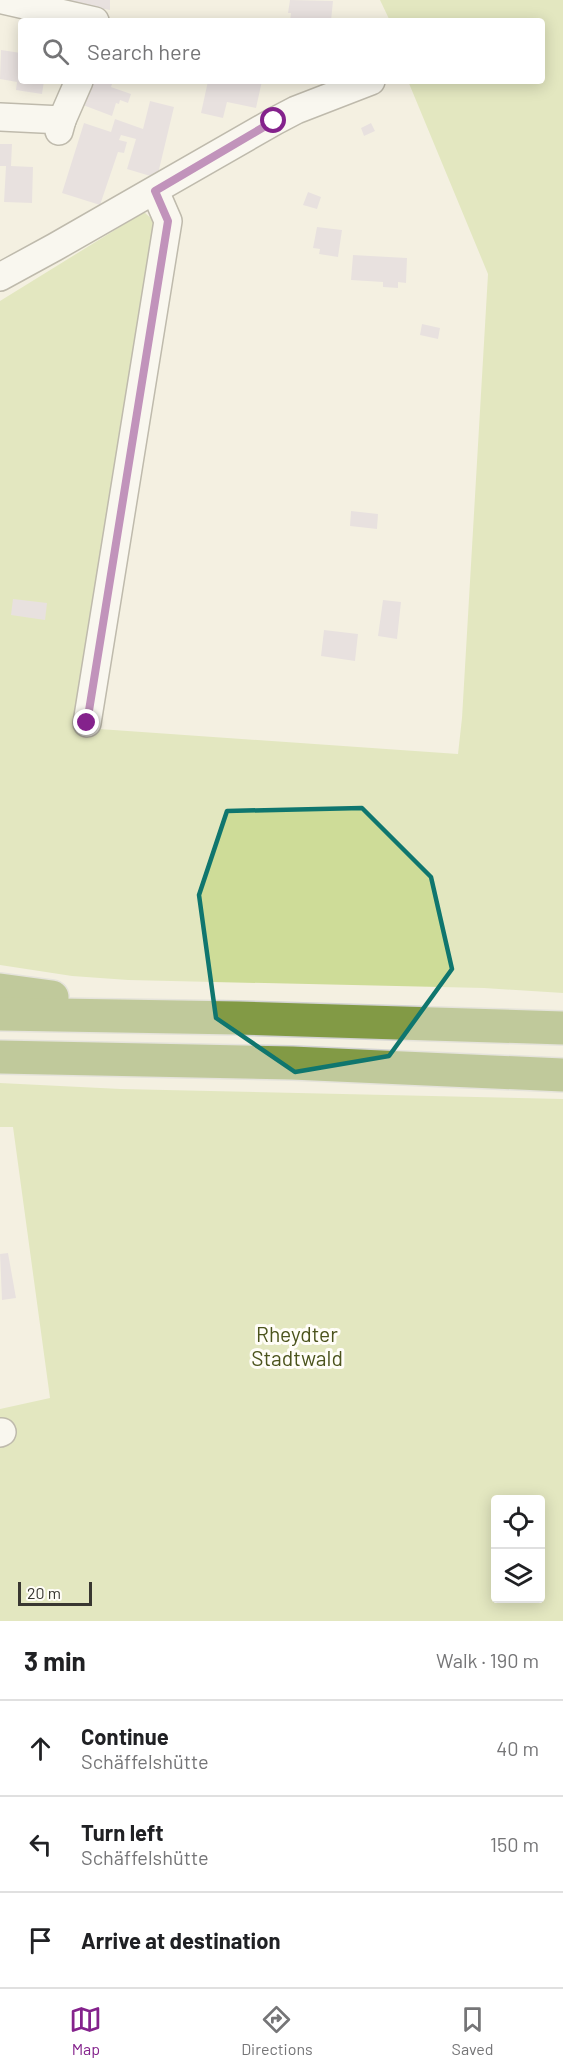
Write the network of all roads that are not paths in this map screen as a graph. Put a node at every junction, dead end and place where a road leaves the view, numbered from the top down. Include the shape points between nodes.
1 (3, 0) edge
2 (82, 18) edge
3 (78, 84) edge
4 (363, 84) edge
5 (0, 117) edge
6 (155, 191) junction
7 (0, 277) edge
8 (87, 723) dead end
9 (0, 990) edge
10 (0, 1014) edge
11 (238, 1018) junction
12 (563, 1028) edge
13 (0, 1057) edge
14 (563, 1075) edge

1 - 2 street
3 - 5 street via 61,125
4 - 6 street via 296,110
6 - 7 street
6 - 8 street via 168,221
9 - 11 highway
10 - 11 highway
11 - 12 highway
13 - 14 highway via 292,1063

